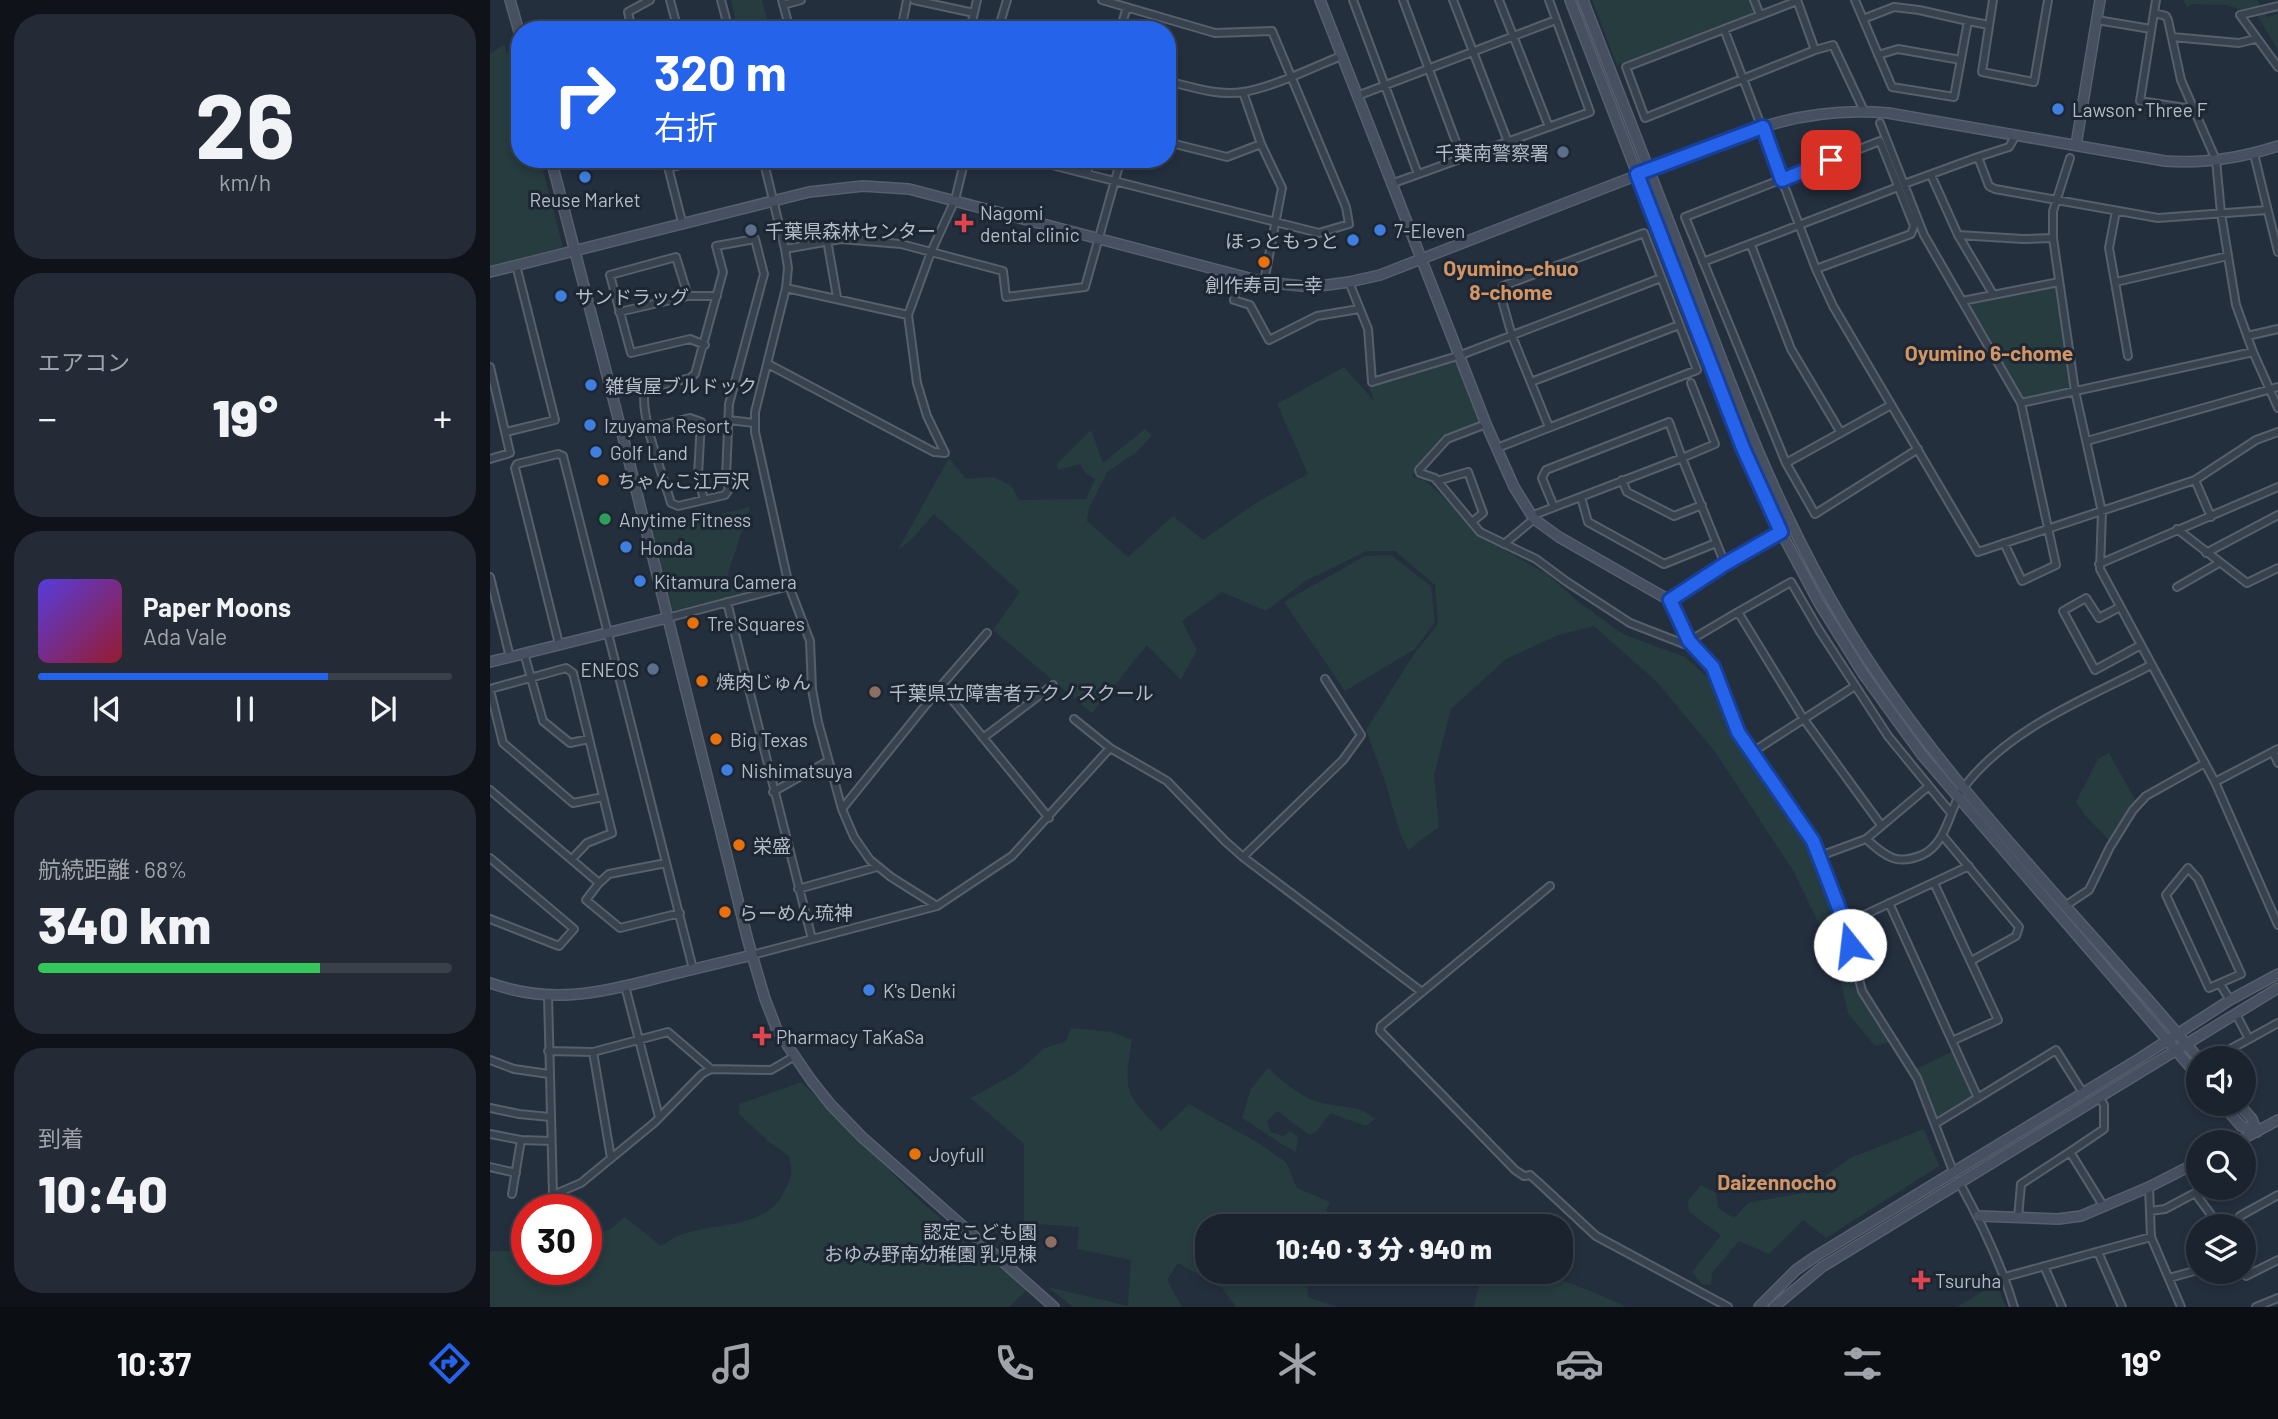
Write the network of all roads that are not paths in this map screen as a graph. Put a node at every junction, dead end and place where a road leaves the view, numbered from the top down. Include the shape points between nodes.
1 (510, 0) edge
2 (650, 0) edge
3 (670, 0) edge
4 (721, 0) edge
5 (801, 0) edge
6 (907, 0) edge
7 (914, 0) edge
8 (977, 0) edge
9 (1007, 0) edge
10 (1102, 0) edge
11 (1320, 0) edge
12 (1353, 0) edge
13 (1402, 0) edge
14 (1453, 0) edge
15 (1499, 0) edge
16 (1549, 0) edge
17 (1570, 0) edge
18 (1583, 0) edge
19 (1754, 0) edge
20 (1797, 0) edge
21 (1855, 0) edge
22 (1920, 0) edge
23 (1993, 0) edge
24 (2048, 0) edge
25 (2100, 0) edge
26 (2156, 0) edge
27 (783, 2) edge
28 (2278, 6) edge
29 (1127, 7) junction
30 (1919, 10) junction
31 (974, 13) junction
32 (2154, 13) junction
33 (1760, 15) junction
34 (1863, 19) junction
35 (1556, 20) junction
36 (2097, 20) junction
37 (516, 21) edge
38 (630, 21) edge
39 (676, 21) edge
40 (727, 21) edge
41 (788, 21) edge
42 (903, 21) edge
43 (972, 21) edge
44 (1001, 21) edge
45 (1123, 21) edge
46 (1174, 21) edge
47 (1176, 21) edge
48 (1968, 21) junction
49 (1989, 25) junction
50 (1724, 29) junction
51 (2151, 29) junction
52 (1513, 36) junction
53 (2172, 37) junction
54 (2255, 38) junction
55 (1815, 50) junction
56 (1473, 52) junction
57 (1878, 55) junction
58 (1341, 56) junction
59 (1961, 60) junction
60 (2278, 66) edge
61 (1429, 69) junction
62 (1291, 77) junction
63 (1744, 78) junction
64 (1176, 83) edge
65 (1385, 85) junction
66 (1243, 92) junction
67 (1357, 96) junction
68 (2192, 109) junction
69 (1864, 111) junction
70 (1880, 123) dead end
71 (1549, 127) junction
72 (1763, 127) junction
73 (2016, 135) junction
74 (1508, 142) junction
75 (1176, 144) edge
76 (1261, 144) junction
77 (2076, 145) junction
78 (2278, 146) edge
79 (2254, 154) junction
80 (1978, 157) junction
81 (1462, 158) junction
82 (2070, 158) dead end
83 (2216, 160) junction
84 (553, 168) edge
85 (673, 168) edge
86 (765, 168) edge
87 (963, 168) edge
88 (1063, 168) edge
89 (1089, 168) edge
90 (1118, 168) edge
91 (669, 169) joint
92 (1648, 170) junction
93 (1087, 174) junction
94 (1418, 174) junction
95 (1637, 174) junction
96 (1931, 175) junction
97 (1782, 180) junction
98 (1114, 181) junction
99 (1391, 184) junction
100 (1901, 186) junction
101 (773, 200) junction
102 (955, 200) junction
103 (2056, 201) junction
104 (2267, 210) junction
105 (2116, 211) junction
106 (2221, 213) junction
107 (1276, 221) junction
108 (682, 222) junction
109 (1800, 225) junction
110 (1958, 235) junction
111 (2053, 238) junction
112 (827, 240) junction
113 (1098, 240) junction
114 (1751, 245) junction
115 (785, 249) junction
116 (575, 250) junction
117 (932, 252) junction
118 (2278, 252) edge
119 (2228, 256) junction
120 (1421, 261) junction
121 (1703, 262) junction
122 (516, 265) junction
123 (1816, 269) junction
124 (490, 272) edge
125 (1238, 276) junction
126 (1661, 278) junction
127 (1264, 282) junction
128 (1349, 282) junction
129 (2059, 282) junction
130 (2116, 282) junction
131 (786, 288) junction
132 (1993, 294) junction
133 (688, 296) junction
134 (717, 296) junction
135 (837, 298) junction
136 (1962, 301) junction
137 (1359, 309) junction
138 (619, 312) junction
139 (908, 315) junction
140 (1679, 325) junction
141 (2278, 329) edge
142 (1512, 336) junction
143 (2247, 337) junction
144 (705, 345) junction
145 (2253, 352) junction
146 (1461, 355) junction
147 (2128, 356) dead end
148 (768, 364) junction
149 (490, 368) edge
150 (1531, 382) junction
151 (1691, 383) dead end
152 (2274, 388) edge
153 (2075, 391) junction
154 (2021, 403) junction
155 (1891, 405) junction
156 (2278, 408) edge
157 (729, 420) junction
158 (754, 423) junction
159 (1486, 425) junction
160 (1549, 427) junction
161 (649, 428) junction
162 (506, 432) junction
163 (2278, 432) edge
164 (1840, 433) junction
165 (2087, 441) junction
166 (1497, 448) junction
167 (1918, 449) junction
168 (1682, 458) junction
169 (490, 459) edge
170 (1786, 463) junction
171 (1622, 480) junction
172 (2195, 480) junction
173 (1437, 481) junction
174 (2278, 487) edge
175 (1581, 497) junction
176 (704, 500) junction
177 (1702, 505) junction
178 (1554, 506) junction
179 (2102, 512) junction
180 (2278, 515) edge
181 (2211, 517) junction
182 (1532, 518) junction
183 (1472, 522) junction
184 (2049, 527) junction
185 (2176, 529) junction
186 (1781, 532) junction
187 (1716, 543) junction
188 (2004, 543) junction
189 (1504, 544) junction
190 (2206, 553) junction
191 (2219, 563) junction
192 (1725, 564) junction
193 (2099, 564) junction
194 (2278, 568) edge
195 (490, 577) edge
196 (789, 586) junction
197 (2177, 587) dead end
198 (1670, 600) junction
199 (727, 602) junction
200 (2120, 607) junction
201 (1738, 612) junction
202 (667, 618) junction
203 (608, 633) junction
204 (987, 633) dead end
205 (1689, 641) junction
206 (559, 644) junction
207 (2141, 645) junction
208 (524, 653) junction
209 (510, 657) junction
210 (490, 662) edge
211 (2151, 665) junction
212 (530, 679) junction
213 (1325, 679) dead end
214 (1053, 685) dead end
215 (941, 686) junction
216 (1855, 687) junction
217 (490, 689) edge
218 (1802, 718) junction
219 (1074, 719) dead end
220 (983, 738) junction
221 (589, 739) junction
222 (1110, 748) junction
223 (2276, 750) edge
224 (1751, 753) junction
225 (828, 761) junction
226 (2205, 763) junction
227 (2278, 763) edge
228 (2215, 782) junction
229 (1929, 786) junction
230 (1964, 788) junction
231 (490, 790) edge
232 (773, 792) junction
233 (603, 797) junction
234 (1957, 798) junction
235 (842, 809) junction
236 (1951, 813) junction
237 (1049, 818) junction
238 (1881, 825) junction
239 (1942, 835) junction
240 (1866, 839) junction
241 (1820, 856) junction
242 (1243, 857) junction
243 (490, 858) edge
244 (572, 859) junction
245 (666, 863) junction
246 (1969, 866) junction
247 (877, 867) junction
248 (600, 883) junction
249 (1934, 883) junction
250 (1550, 887) dead end
251 (798, 889) junction
252 (2278, 901) edge
253 (1889, 903) junction
254 (2269, 905) junction
255 (937, 906) junction
256 (2065, 906) junction
257 (680, 913) junction
258 (490, 919) edge
259 (1845, 924) junction
260 (2278, 925) edge
261 (812, 939) junction
262 (752, 955) junction
263 (1971, 961) junction
264 (693, 969) junction
265 (2278, 974) edge
266 (490, 983) edge
267 (2220, 984) junction
268 (625, 986) junction
269 (2278, 988) edge
270 (1422, 992) junction
271 (548, 995) junction
272 (2230, 1000) junction
273 (2236, 1014) junction
274 (2278, 1023) edge
275 (2177, 1034) junction
276 (640, 1039) junction
277 (2249, 1039) junction
278 (1952, 1041) junction
279 (2168, 1041) junction
280 (2187, 1044) junction
281 (2236, 1046) edge
282 (2175, 1050) junction
283 (548, 1051) junction
284 (593, 1052) junction
285 (794, 1056) junction
286 (490, 1060) edge
287 (2186, 1062) edge
288 (711, 1069) junction
289 (549, 1074) junction
290 (2083, 1093) junction
291 (2099, 1097) junction
292 (1978, 1098) junction
293 (490, 1108) edge
294 (2233, 1116) edge
295 (2249, 1116) edge
296 (550, 1117) junction
297 (659, 1117) junction
298 (2278, 1120) edge
299 (1935, 1124) junction
300 (2258, 1132) junction
301 (490, 1134) edge
302 (521, 1140) junction
303 (551, 1141) junction
304 (2070, 1152) junction
305 (611, 1158) junction
306 (490, 1167) edge
307 (2186, 1167) edge
308 (1953, 1171) junction
309 (516, 1172) junction
310 (1959, 1182) junction
311 (2148, 1187) junction
312 (512, 1194) dead end
313 (2278, 1195) edge
314 (2104, 1207) junction
315 (2150, 1211) junction
316 (2210, 1214) edge
317 (2244, 1214) edge
318 (1978, 1216) junction
319 (2018, 1218) junction
320 (2151, 1237) junction
321 (2098, 1252) junction
322 (2278, 1260) edge
323 (2044, 1266) junction
324 (2256, 1271) edge
325 (2186, 1273) edge
326 (2005, 1277) junction
327 (2169, 1278) junction
328 (2278, 1298) edge
329 (1054, 1307) edge
330 (1728, 1307) edge
331 (1759, 1307) edge
332 (1774, 1307) edge
333 (2014, 1307) edge
334 (2062, 1307) edge
335 (2122, 1307) edge
336 (2181, 1307) edge
337 (2256, 1307) edge

1 - 37 street
2 - 38 street via 628,12
3 - 39 street
4 - 40 street
5 - 27 street
6 - 42 street
7 - 31 street
8 - 31 street
9 - 44 street
10 - 29 street
11 - 58 street
12 - 65 street
13 - 61 street
14 - 56 street
15 - 52 street
16 - 35 street
17 - 95 street
18 - 92 street
19 - 33 street
20 - 33 street
20 - 55 street
21 - 34 street
22 - 30 street
23 - 49 street
24 - 49 street via 2034,82 1982,72
25 - 36 street
26 - 32 street
27 - 41 street
28 - 54 street via 2240,15
29 - 45 street
29 - 46 street
30 - 34 street via 1894,7
30 - 48 street
31 - 43 street
32 - 51 street
32 - 53 street via 2166,16
33 - 50 street
34 - 57 street
35 - 52 street
35 - 71 street via 1590,112
36 - 51 street
36 - 77 street
47 - 62 street via 1215,33 1272,31
48 - 49 street
48 - 59 street
50 - 63 street
50 - 63 street via 1626,67 1645,118
51 - 68 street via 2140,101
52 - 56 street
52 - 71 street
53 - 54 street via 2239,43
53 - 68 street via 2176,65
54 - 60 street
55 - 63 street
55 - 69 street via 1833,45
56 - 61 street
56 - 74 street
57 - 59 street via 1898,49
57 - 59 street via 1892,86 1954,97
58 - 62 street
58 - 67 street
61 - 65 street
61 - 81 street
62 - 66 street
62 - 107 street via 1349,224 1319,233
63 - 72 street
64 - 66 street via 1207,92
65 - 67 street
65 - 94 street
66 - 76 street
67 - 99 street
68 - 83 street
69 - 72 street via 1822,112
69 - 73 street
70 - 100 street
71 - 74 street
72 - 92 street
72 - 97 street
73 - 77 street
73 - 80 street via 2009,147
74 - 81 street
75 - 76 street via 1227,157
76 - 107 street via 1282,188
77 - 83 street via 2165,161
78 - 79 street
79 - 83 street
79 - 104 street
80 - 96 street
80 - 103 street via 1989,186
81 - 94 street
82 - 103 street
83 - 106 street
84 - 116 street
85 - 91 street
86 - 101 street
87 - 102 street
88 - 93 street
89 - 93 street
90 - 98 street
91 - 108 street
92 - 95 street
92 - 230 street via 1791,527 1873,667
93 - 98 street
94 - 99 street
95 - 120 street
95 - 186 street via 1743,448
96 - 100 street
96 - 110 street
97 - 100 street via 1880,141
97 - 109 street
97 - 121 street via 1685,216
98 - 107 street
98 - 113 street
99 - 120 street
100 - 109 street
100 - 123 street via 1914,226 1911,234
100 - 136 street
101 - 102 street via 863,186 909,189
101 - 108 street
101 - 115 street
102 - 113 street
102 - 117 street
103 - 105 street
103 - 111 street
104 - 106 street
104 - 118 street
105 - 106 street via 2158,218
105 - 130 street via 2109,248
106 - 119 street
107 - 127 street
108 - 116 street
109 - 114 street
109 - 123 street
110 - 111 street
110 - 132 street
111 - 129 street
112 - 115 street
112 - 117 street via 901,244
112 - 135 street
113 - 117 street via 1085,287 1006,298 1003,271
113 - 125 street
114 - 121 street
114 - 164 street via 1791,349
115 - 131 street
116 - 122 street
116 - 202 street
117 - 139 street
119 - 130 street
119 - 143 street
120 - 128 street
120 - 146 street
121 - 170 street
122 - 124 street
122 - 162 street via 555,420
123 - 155 street
125 - 127 street
125 - 137 street via 1234,300 1250,306 1269,340 1317,316
126 - 140 street
126 - 142 street
126 - 142 street via 1644,233 1503,286 1500,293
127 - 128 street via 1312,287
128 - 137 street
129 - 132 street
129 - 153 street
130 - 147 street
131 - 135 street
131 - 148 street
132 - 136 street
133 - 134 street
133 - 138 street
133 - 138 street via 676,257 610,275
134 - 144 street
134 - 157 street via 723,271 716,246 755,239 764,274 729,404
135 - 139 street
136 - 154 street
137 - 146 street via 1368,329 1372,382
138 - 144 street via 631,353 690,339
139 - 148 street via 917,383 945,453 934,452
140 - 150 street
140 - 160 street via 1698,370
141 - 143 street
142 - 146 street
142 - 150 street
143 - 145 street
144 - 161 street via 690,378 645,389
145 - 152 street
145 - 153 street
146 - 159 street
148 - 158 street
149 - 162 street
150 - 160 street
151 - 168 street via 1716,444
152 - 156 street
152 - 165 street
153 - 154 street
153 - 165 street
154 - 184 street
155 - 164 street
155 - 167 street
157 - 158 street
157 - 176 street via 729,489 725,495
158 - 196 street
159 - 166 street
159 - 173 street via 1447,439 1419,470
160 - 166 street
161 - 176 street via 671,503 678,506
161 - 176 street via 690,418 701,422 698,475
162 - 169 street via 510,453
163 - 172 street via 2256,440
164 - 170 street
165 - 179 street
166 - 182 street
167 - 170 street via 1815,513
167 - 188 street via 1979,552
168 - 171 street
168 - 177 street
168 - 178 street via 1669,422 1546,470 1542,478
171 - 175 street
171 - 177 street via 1627,492 1674,516
172 - 179 street
172 - 181 street
173 - 183 street
173 - 183 street via 1468,472 1483,513
174 - 181 street
175 - 178 street
175 - 187 street via 1588,522 1664,564
177 - 187 street
178 - 182 street
179 - 184 street
179 - 193 street
180 - 190 street
181 - 185 street
182 - 189 street
182 - 198 street
183 - 189 street via 1480,532
184 - 188 street
184 - 188 street via 2056,565 2022,581
185 - 190 street
185 - 193 street
186 - 192 street
186 - 234 street via 1864,675
187 - 192 street
189 - 205 street via 1536,559 1630,623 1684,644
190 - 191 street
191 - 194 street via 2247,583
191 - 197 street
192 - 198 street
193 - 200 street
195 - 209 street
196 - 199 street
196 - 225 street via 810,641 812,689
198 - 205 street
199 - 202 street
199 - 232 street
200 - 207 street
200 - 207 street via 2099,618 2086,598 2063,611 2095,670
201 - 205 street
201 - 216 street via 1791,582
201 - 218 street
202 - 203 street
202 - 262 street
203 - 206 street
203 - 206 street via 563,456 558,454 515,468
203 - 245 street
204 - 215 street
205 - 224 street via 1713,667
206 - 208 street
207 - 211 street
208 - 209 street
208 - 212 street
209 - 210 street
211 - 226 street
211 - 230 street via 2008,743
212 - 217 street
212 - 221 street via 543,721 570,743
212 - 221 street via 566,668 573,673
213 - 242 street via 1361,735 1343,760
214 - 220 street
215 - 220 street
215 - 235 street
216 - 218 street
216 - 229 street
217 - 233 street via 503,743 573,803
218 - 224 street
218 - 238 street
219 - 222 street
220 - 237 street
221 - 233 street
222 - 237 street
222 - 242 street via 1167,782
223 - 227 street
223 - 228 street
224 - 241 street
225 - 232 street
225 - 235 street
226 - 228 street
226 - 256 street via 2139,803 2089,890
228 - 254 street
229 - 236 street
229 - 238 street
230 - 234 street
230 - 256 street
231 - 244 street
232 - 251 street
233 - 244 street via 612,833 587,843
234 - 236 street
234 - 279 street
235 - 247 street via 861,849
236 - 239 street
237 - 255 street via 1012,856
238 - 240 street
239 - 240 street via 1925,853 1900,861
239 - 246 street
240 - 241 street
241 - 259 street
242 - 270 street
243 - 258 street via 574,929 559,946
244 - 248 street
245 - 248 street via 609,874
245 - 257 street
246 - 249 street
246 - 263 street via 2019,927 2017,936
247 - 251 street
247 - 255 street
248 - 257 street via 586,900 620,928
249 - 253 street
249 - 263 street
250 - 270 street
251 - 261 street
252 - 254 street
253 - 259 street
253 - 278 street
254 - 260 street
255 - 261 street
256 - 275 street
257 - 264 street
259 - 299 street via 1862,991 1917,1077
261 - 262 street
262 - 264 street
262 - 285 street via 778,1030
263 - 278 street via 1998,1020
264 - 268 street
265 - 272 street
266 - 271 street
267 - 267 street via 2209,988 2166,895 2188,868 2198,879 2241,974
267 - 272 street
268 - 271 street via 591,994
268 - 276 street
269 - 273 street
270 - 330 street via 1380,1031 1515,1170 1530,1175 1585,1228
271 - 283 street
272 - 275 street
273 - 277 street
273 - 280 street
274 - 277 street
275 - 279 street
275 - 280 street
276 - 284 street
276 - 288 street via 668,1032
276 - 297 street
277 - 281 street
278 - 292 street
279 - 282 street
279 - 290 street
280 - 282 street
282 - 287 street
282 - 291 street
283 - 284 street
283 - 289 street
284 - 305 street
285 - 288 street via 771,1070
285 - 329 street via 862,1137
286 - 289 street
288 - 297 street
289 - 296 street
290 - 292 street via 2056,1050
290 - 308 street
291 - 304 street via 2104,1105 2104,1129
291 - 310 street
292 - 299 street
293 - 296 street
294 - 300 street via 2242,1126
295 - 300 street
296 - 303 street
297 - 305 street
298 - 300 street
299 - 308 street
301 - 302 street
302 - 303 street
302 - 309 street
303 - 305 street via 553,1195 581,1183
304 - 314 street
304 - 319 street via 2021,1184
306 - 309 street
307 - 311 street
308 - 331 street via 1796,1270
309 - 312 street
310 - 318 street
310 - 332 street via 1822,1267
311 - 314 street
311 - 315 street
313 - 317 street
314 - 319 street via 2058,1219
315 - 316 street via 2165,1209 2195,1193
315 - 320 street
318 - 319 street
318 - 326 street
320 - 321 street
320 - 327 street
321 - 323 street
321 - 335 street
322 - 324 street
323 - 326 street
323 - 334 street
325 - 327 street
326 - 333 street
327 - 336 street
328 - 337 street

